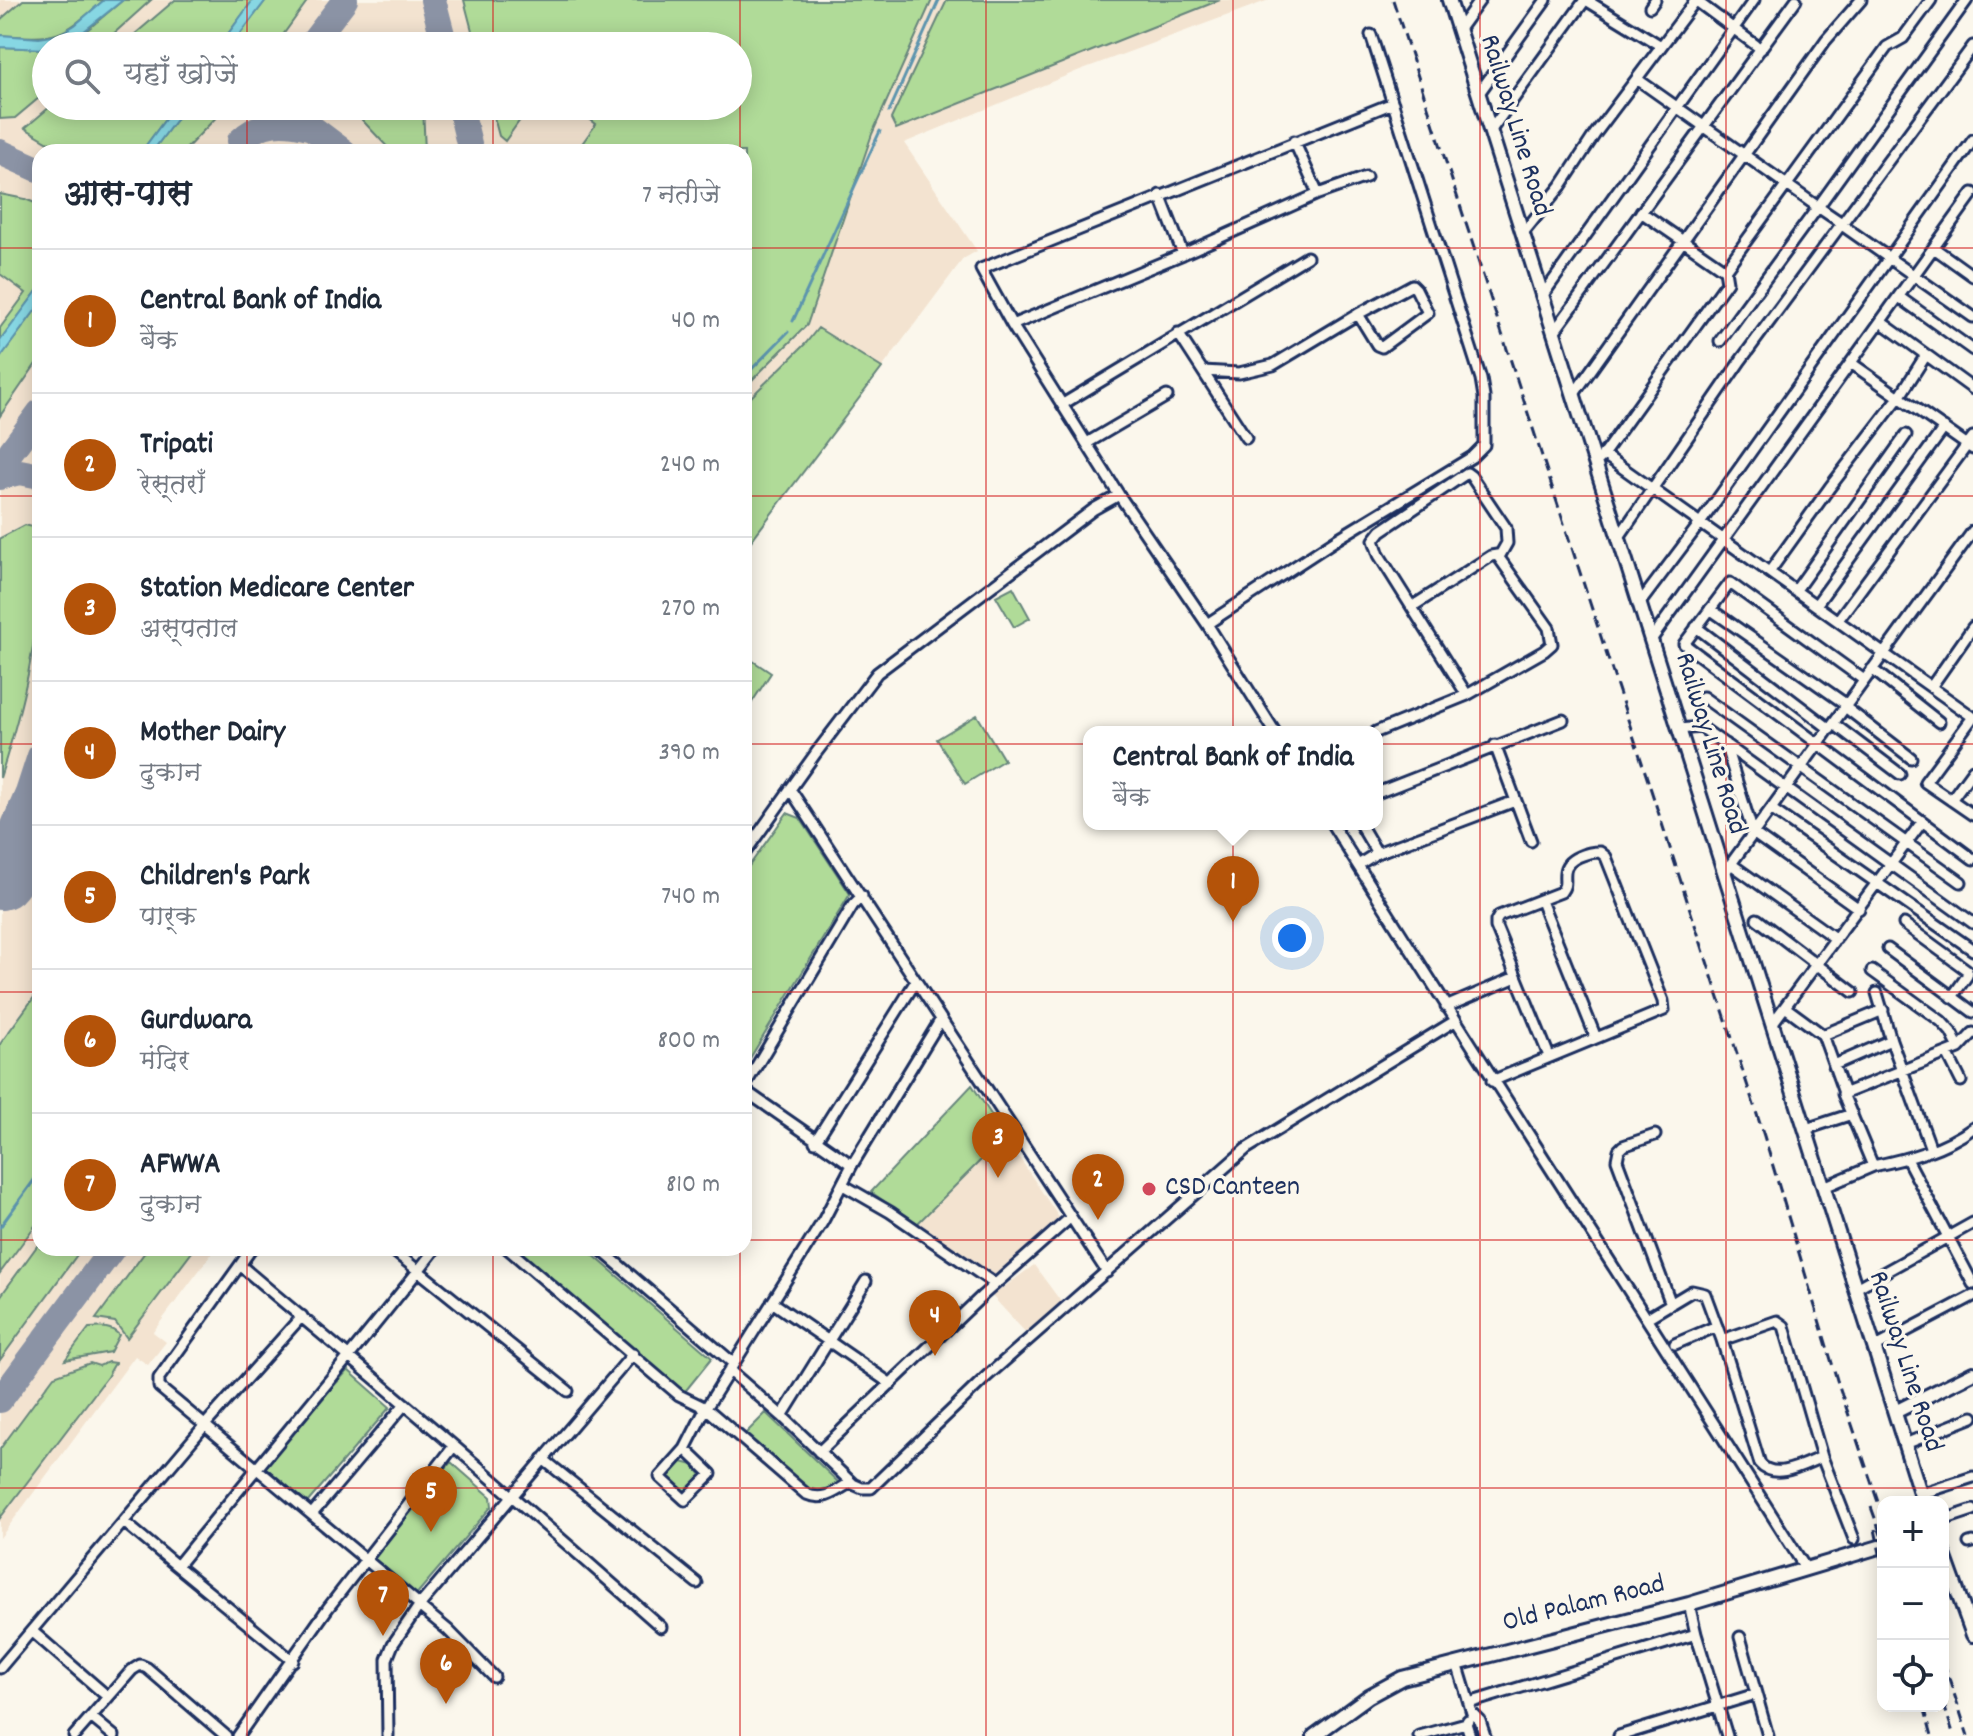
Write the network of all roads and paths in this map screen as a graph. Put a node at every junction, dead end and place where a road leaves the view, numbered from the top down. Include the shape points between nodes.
1 (1449, 0) edge
2 (1480, 0) edge
3 (1546, 0) edge
4 (1586, 0) edge
5 (1696, 0) edge
6 (1754, 0) edge
7 (1796, 0) edge
8 (1861, 0) edge
9 (1931, 0) edge
10 (1966, 3) edge
11 (1734, 28) junction
12 (1459, 29) junction
13 (1371, 35) dead end
14 (1661, 46) junction
15 (1973, 46) edge
16 (1761, 49) junction
17 (1637, 79) junction
18 (1479, 93) junction
19 (1393, 103) junction
20 (1676, 108) junction
21 (1703, 127) junction
22 (1491, 130) junction
23 (1973, 140) edge
24 (1294, 141) junction
25 (1743, 156) junction
26 (1366, 177) dead end
27 (1787, 184) junction
28 (1973, 193) edge
29 (1318, 194) junction
30 (1160, 195) junction
31 (1818, 207) junction
32 (1963, 207) junction
33 (1641, 212) junction
34 (1973, 213) edge
35 (1842, 224) junction
36 (1523, 233) junction
37 (1681, 241) junction
38 (1934, 248) junction
39 (1183, 254) junction
40 (1307, 257) dead end
41 (1887, 257) junction
42 (1725, 270) junction
43 (1914, 276) junction
44 (1973, 276) edge
45 (1543, 295) junction
46 (1899, 297) junction
47 (1358, 314) junction
48 (1973, 317) edge
49 (1881, 322) junction
50 (1012, 325) junction
51 (1554, 332) junction
52 (1178, 333) junction
53 (1720, 341) dead end
54 (1973, 350) edge
55 (1926, 355) junction
56 (1851, 363) junction
57 (1203, 371) junction
58 (1973, 389) edge
59 (1574, 394) junction
60 (1167, 396) dead end
61 (1900, 396) junction
62 (1063, 404) junction
63 (1944, 428) junction
64 (1906, 435) dead end
65 (1246, 438) dead end
66 (1087, 443) junction
67 (1971, 443) edge
68 (1600, 459) junction
69 (1652, 489) junction
70 (1119, 495) junction
71 (1701, 522) junction
72 (1973, 531) edge
73 (1619, 537) junction
74 (1725, 539) junction
75 (1499, 557) junction
76 (1770, 571) junction
77 (1796, 590) junction
78 (1640, 603) junction
79 (1816, 605) junction
80 (1413, 606) junction
81 (1710, 609) junction
82 (1838, 620) junction
83 (1207, 624) junction
84 (1696, 627) junction
85 (1973, 627) edge
86 (1651, 640) junction
87 (1883, 653) junction
88 (1872, 669) junction
89 (1864, 680) junction
90 (1931, 687) junction
91 (1467, 695) junction
92 (1703, 697) dead end
93 (1846, 706) junction
94 (1563, 720) dead end
95 (1939, 722) dead end
96 (1271, 726) edge
97 (1832, 726) junction
98 (1383, 729) edge
99 (1679, 729) junction
100 (1725, 744) junction
101 (1495, 745) junction
102 (1818, 745) junction
103 (1911, 758) dead end
104 (1802, 768) junction
105 (1973, 770) edge
106 (1900, 774) dead end
107 (1787, 788) junction
108 (790, 789) junction
109 (1383, 791) edge
110 (1951, 800) junction
111 (1515, 801) junction
112 (1771, 809) junction
113 (1973, 815) edge
114 (1922, 822) junction
115 (1336, 830) edge
116 (1364, 830) edge
117 (1753, 833) junction
118 (1531, 841) dead end
119 (752, 843) edge
120 (1906, 843) junction
121 (1377, 853) junction
122 (1973, 859) edge
123 (1358, 865) junction
124 (1891, 865) junction
125 (1728, 868) junction
126 (1961, 882) dead end
127 (1877, 884) junction
128 (862, 896) junction
129 (1541, 901) junction
130 (1859, 909) junction
131 (1757, 919) dead end
132 (1973, 923) edge
133 (1904, 924) dead end
134 (1836, 939) junction
135 (1888, 949) dead end
136 (1973, 950) edge
137 (1817, 965) junction
138 (1872, 971) dead end
139 (1516, 977) junction
140 (916, 981) junction
141 (1853, 992) dead end
142 (1877, 993) dead end
143 (1952, 997) junction
144 (1446, 1007) junction
145 (1785, 1007) junction
146 (1883, 1010) junction
147 (1973, 1012) edge
148 (941, 1019) junction
149 (1455, 1021) junction
150 (1772, 1024) junction
151 (1973, 1033) edge
152 (1823, 1035) junction
153 (1596, 1038) junction
154 (1891, 1040) junction
155 (1959, 1048) junction
156 (1947, 1053) junction
157 (1549, 1056) junction
158 (1834, 1065) junction
159 (1902, 1071) junction
160 (752, 1075) edge
161 (1492, 1081) junction
162 (1961, 1081) dead end
163 (1844, 1093) junction
164 (752, 1094) edge
165 (1852, 1114) junction
166 (1973, 1128) edge
167 (1806, 1129) junction
168 (1655, 1135) dead end
169 (815, 1142) junction
170 (1931, 1149) junction
171 (1907, 1159) junction
172 (852, 1165) junction
173 (1873, 1166) junction
174 (843, 1185) junction
175 (1824, 1187) junction
176 (1071, 1217) junction
177 (1973, 1223) edge
178 (1948, 1237) junction
179 (246, 1256) edge
180 (399, 1256) edge
181 (430, 1256) edge
182 (517, 1256) edge
183 (608, 1256) edge
184 (1968, 1264) edge
185 (240, 1265) junction
186 (417, 1272) junction
187 (1107, 1272) junction
188 (866, 1281) dead end
189 (995, 1284) junction
190 (1973, 1284) edge
191 (1856, 1288) junction
192 (1973, 1296) edge
193 (772, 1302) junction
194 (1671, 1304) junction
195 (302, 1316) junction
196 (1647, 1318) junction
197 (1717, 1326) junction
198 (829, 1339) junction
199 (1722, 1340) junction
200 (1675, 1344) dead end
201 (1874, 1348) junction
202 (633, 1354) junction
203 (351, 1358) junction
204 (732, 1367) junction
205 (1973, 1373) edge
206 (891, 1384) junction
207 (568, 1391) dead end
208 (405, 1404) junction
209 (706, 1408) junction
210 (1895, 1412) junction
211 (782, 1416) junction
212 (1973, 1417) edge
213 (205, 1425) junction
214 (1905, 1444) junction
215 (454, 1446) junction
216 (685, 1449) junction
217 (819, 1452) junction
218 (1822, 1457) junction
219 (543, 1459) junction
220 (257, 1467) junction
221 (1973, 1477) edge
222 (851, 1482) junction
223 (1921, 1496) edge
224 (1927, 1496) edge
225 (510, 1497) junction
226 (1973, 1510) edge
227 (312, 1514) junction
228 (1949, 1518) edge
229 (124, 1522) junction
230 (1854, 1539) dead end
231 (1877, 1548) edge
232 (365, 1559) junction
233 (177, 1566) junction
234 (1949, 1568) edge
235 (1806, 1569) junction
236 (697, 1583) dead end
237 (1689, 1604) junction
238 (420, 1606) junction
239 (661, 1627) dead end
240 (33, 1632) junction
241 (1696, 1634) junction
242 (1973, 1635) edge
243 (1740, 1637) dead end
244 (293, 1661) junction
245 (1457, 1663) junction
246 (0, 1668) edge
247 (494, 1677) dead end
248 (1756, 1694) junction
249 (108, 1697) junction
250 (1717, 1705) junction
251 (1470, 1708) junction
252 (91, 1717) junction
253 (1466, 1723) junction
254 (215, 1727) junction
255 (74, 1736) edge
256 (114, 1736) edge
257 (208, 1736) edge
258 (226, 1736) edge
259 (238, 1736) edge
260 (388, 1736) edge
261 (1314, 1736) edge
262 (1419, 1736) edge
263 (1470, 1736) edge
264 (1485, 1736) edge
265 (1619, 1736) edge
266 (1727, 1736) edge
267 (1768, 1736) edge

1 - 12 street, Railway Line Road
2 - 12 street
3 - 18 street
4 - 14 street
4 - 22 street
5 - 11 street
5 - 14 street
6 - 11 street
7 - 16 street
8 - 25 street
9 - 27 street via 1903,38 1887,47
10 - 31 street
11 - 16 street
11 - 20 street
12 - 18 street, Railway Line Road
13 - 19 street
14 - 17 street
15 - 35 street
16 - 21 street
17 - 20 street
17 - 36 street
18 - 22 street, Railway Line Road
19 - 24 street
19 - 83 street via 1481,379 1484,445
20 - 21 street
20 - 45 street
21 - 25 street
21 - 33 street
22 - 36 street, Railway Line Road
23 - 41 street
24 - 29 street
24 - 30 street
25 - 27 street
25 - 37 street
26 - 29 street
27 - 31 street
27 - 42 street
28 - 32 street
29 - 39 street
30 - 39 street
30 - 50 street via 981,268
31 - 35 street
31 - 53 street
32 - 34 street
32 - 38 street
33 - 37 street
33 - 51 street
35 - 41 street
35 - 69 street
36 - 45 street, Railway Line Road
37 - 42 street
37 - 59 street
38 - 43 street
38 - 44 street
39 - 50 street
40 - 52 street
41 - 43 street
41 - 71 street
42 - 68 street via 1727,282
43 - 46 street
43 - 48 street
45 - 51 street, Railway Line Road
46 - 49 street
46 - 54 street
47 - 47 street via 1382,347 1428,313 1412,285
47 - 57 street via 1273,365 1239,373
49 - 55 street
49 - 56 street
50 - 62 street
51 - 59 street, Railway Line Road
52 - 57 street
52 - 62 street
55 - 58 street
55 - 61 street
56 - 61 street
56 - 74 street
57 - 65 street
59 - 68 street, Railway Line Road
60 - 66 street
61 - 63 street
61 - 76 street
62 - 66 street
63 - 67 street
63 - 79 street
64 - 77 street
66 - 70 street
67 - 82 street
68 - 69 street
68 - 73 street, Railway Line Road
69 - 71 street
69 - 73 street
70 - 83 street
70 - 108 street via 877,673
71 - 74 street
71 - 78 street
72 - 87 street
73 - 78 street, Railway Line Road
74 - 76 street
74 - 86 street
75 - 80 street via 1491,556
75 - 80 street via 1508,538 1506,528 1471,476 1464,474 1374,538 1376,550
75 - 91 street via 1549,628 1552,644
76 - 77 street
77 - 79 street
78 - 86 street, Railway Line Road
79 - 82 street
80 - 91 street
81 - 84 street
81 - 89 street via 1730,583
81 - 93 street
82 - 87 street
83 - 96 street
84 - 97 street
84 - 102 street via 1684,646
85 - 90 street
86 - 99 street, Railway Line Road
87 - 88 street
87 - 90 street
88 - 89 street
88 - 95 street
89 - 93 street
90 - 110 street via 1973,717 1925,782
91 - 98 street
92 - 104 street
93 - 97 street
93 - 103 street
94 - 101 street
97 - 102 street
97 - 106 street
99 - 100 street via 1697,725
99 - 125 street, Railway Line Road
100 - 107 street
100 - 117 street
101 - 109 street
101 - 111 street
102 - 104 street
102 - 114 street
104 - 107 street
104 - 120 street
105 - 110 street
107 - 112 street
107 - 124 street
108 - 119 street
108 - 128 street
110 - 113 street
111 - 118 street
111 - 121 street
112 - 117 street
112 - 127 street
114 - 120 street
114 - 122 street
115 - 123 street
116 - 121 street
117 - 125 street
117 - 130 street
120 - 124 street
120 - 126 street
121 - 123 street
123 - 144 street
124 - 127 street
124 - 132 street
125 - 134 street
125 - 150 street, Railway Line Road
127 - 130 street
127 - 136 street
128 - 140 street
128 - 160 street
129 - 139 street via 1496,921
129 - 153 street
129 - 153 street via 1563,890 1572,861 1597,851 1606,857 1664,1007 1659,1014
130 - 134 street
131 - 137 street
133 - 143 street via 1967,970
134 - 137 street
135 - 143 street
137 - 141 street
137 - 145 street
138 - 155 street via 1941,1021
139 - 144 street
139 - 157 street
140 - 148 street
140 - 169 street
142 - 146 street
143 - 147 street
144 - 149 street
145 - 150 street
145 - 152 street
146 - 152 street
146 - 154 street
148 - 172 street
148 - 176 street
149 - 161 street
149 - 187 street via 1246,1149
150 - 167 street, Railway Line Road
151 - 155 street
152 - 158 street
153 - 157 street
154 - 158 street
154 - 159 street
155 - 156 street
156 - 159 street
156 - 162 street
157 - 161 street
158 - 163 street
159 - 163 street
159 - 170 street
161 - 196 street
163 - 165 street
164 - 169 street
165 - 167 street
165 - 173 street
166 - 170 street
167 - 175 street, Railway Line Road
168 - 194 street via 1623,1146 1617,1160
169 - 172 street
170 - 171 street
171 - 173 street
171 - 178 street
172 - 174 street
173 - 175 street
174 - 189 street
174 - 193 street
175 - 191 street, Railway Line Road
176 - 187 street
176 - 189 street
177 - 178 street
178 - 184 street
178 - 191 street
179 - 185 street
180 - 186 street
181 - 186 street
182 - 202 street
183 - 204 street
184 - 190 street
185 - 195 street
185 - 213 street via 158,1381
186 - 203 street
186 - 207 street
187 - 222 street via 986,1377 876,1484 867,1489
188 - 198 street
189 - 206 street
191 - 201 street, Railway Line Road
192 - 201 street
193 - 198 street
193 - 204 street
194 - 196 street
194 - 197 street via 1700,1291 1707,1296
195 - 203 street
195 - 213 street
196 - 235 street
197 - 199 street
197 - 200 street
198 - 206 street
198 - 211 street
199 - 218 street via 1761,1466 1781,1471
199 - 218 street via 1781,1323
201 - 210 street, Railway Line Road
202 - 209 street via 679,1395
202 - 219 street
203 - 208 street
203 - 220 street
204 - 209 street
204 - 211 street
205 - 210 street
206 - 217 street
208 - 215 street
208 - 227 street
209 - 216 street
209 - 222 street via 810,1497 826,1496
210 - 214 street, Railway Line Road
211 - 217 street
212 - 214 street
213 - 220 street
213 - 229 street
214 - 223 street, Railway Line Road
215 - 225 street
215 - 232 street
216 - 216 street via 660,1477 685,1500 711,1474
217 - 222 street
218 - 230 street
219 - 225 street
219 - 236 street
220 - 227 street
220 - 233 street
221 - 224 street
225 - 238 street
225 - 239 street
226 - 228 street
227 - 232 street
229 - 233 street
229 - 240 street
231 - 235 street, Old Palam Road
232 - 238 street
232 - 244 street
233 - 244 street
234 - 242 street
235 - 237 street, Old Palam Road
237 - 241 street
237 - 245 street, Old Palam Road
238 - 247 street
238 - 260 street via 387,1659
240 - 246 street
240 - 249 street
241 - 250 street
241 - 251 street
243 - 248 street
244 - 259 street
245 - 251 street
245 - 261 street, Old Palam Road via 1402,1678
248 - 250 street
248 - 267 street
249 - 252 street
249 - 254 street via 140,1665
250 - 265 street
250 - 266 street
251 - 253 street
251 - 264 street
252 - 255 street
252 - 256 street
253 - 262 street
253 - 263 street
254 - 257 street
254 - 258 street

